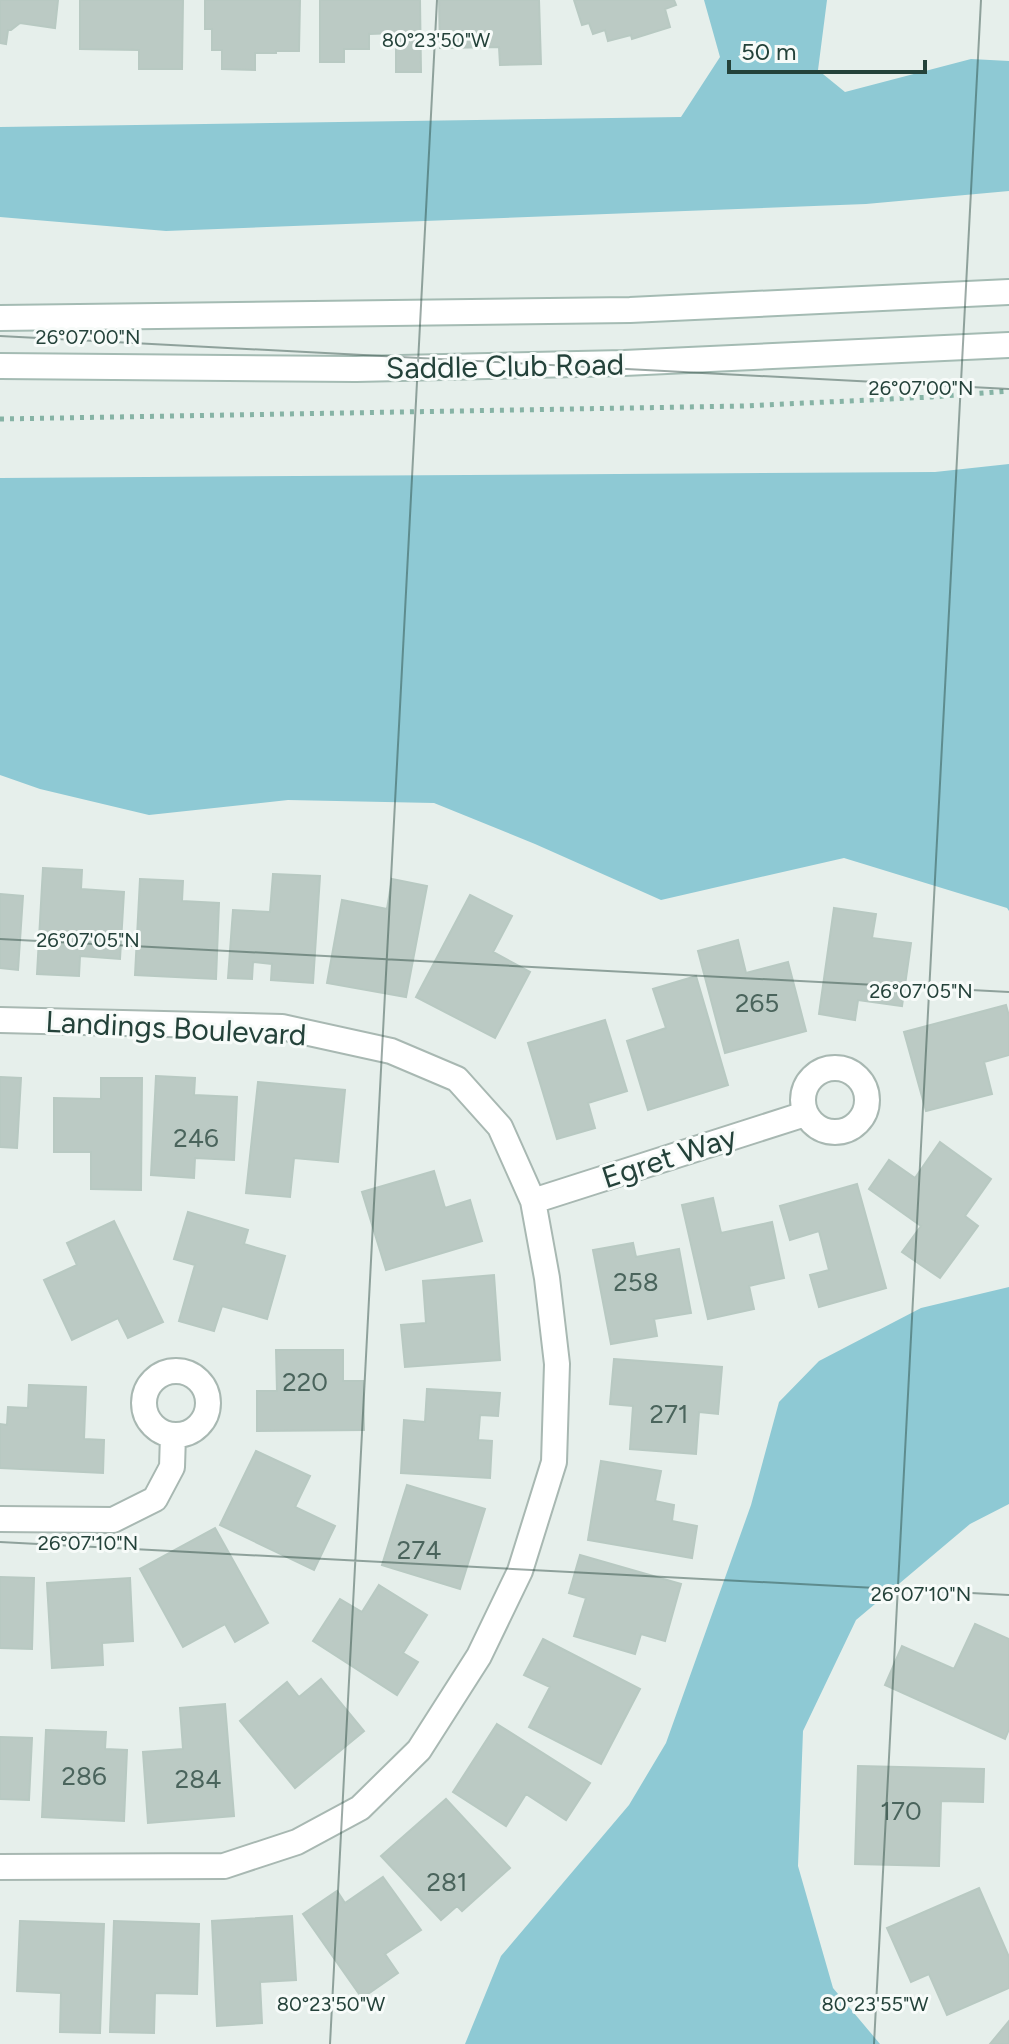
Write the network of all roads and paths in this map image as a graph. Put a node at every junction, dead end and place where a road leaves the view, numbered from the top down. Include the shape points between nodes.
1 (1009, 292) edge
2 (0, 318) edge
3 (1009, 345) edge
4 (0, 366) edge
5 (1009, 391) edge
6 (0, 419) edge
7 (0, 1020) edge
8 (805, 1114) dead end
9 (533, 1201) junction
10 (173, 1435) dead end
11 (0, 1519) edge
12 (0, 1867) edge

1 - 2 street, Saddle Club Road via 630,310
3 - 4 street, Saddle Club Road via 356,369
5 - 6 path via 743,406
7 - 9 street, Landings Boulevard via 282,1027 391,1051 457,1079 500,1127
8 - 9 street, Egret Way
9 - 12 street, Landings Boulevard via 557,1364 554,1462 520,1571 479,1656 419,1750 360,1808 297,1842 224,1866
10 - 11 street via 172,1467 155,1499 113,1520

